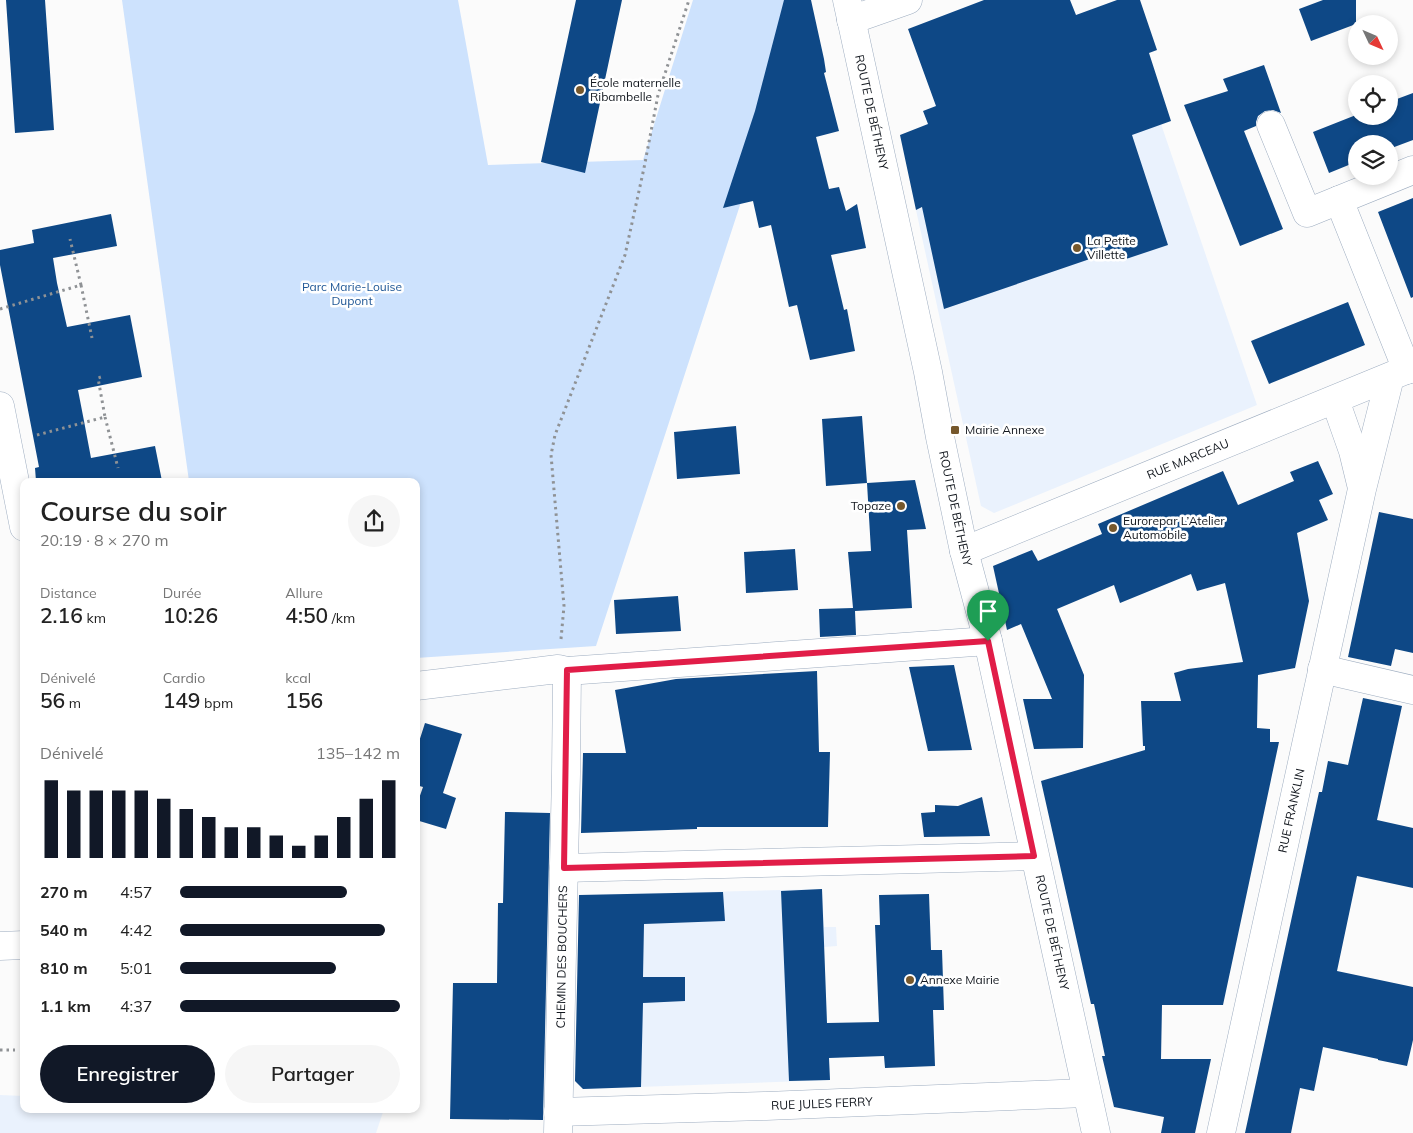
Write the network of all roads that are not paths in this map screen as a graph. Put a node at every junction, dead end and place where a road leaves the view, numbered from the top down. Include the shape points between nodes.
1 (908, 0) edge
2 (849, 10) edge
3 (1271, 125) dead end
4 (1413, 170) edge
5 (1339, 200) junction
6 (1403, 371) edge
7 (1335, 400) junction
8 (0, 406) edge
9 (1362, 489) junction
10 (20, 507) edge
11 (964, 551) junction
12 (988, 641) junction
13 (1322, 669) junction
14 (562, 670) junction
15 (420, 686) edge
16 (1413, 690) edge
17 (1034, 856) junction
18 (564, 868) junction
19 (20, 945) edge
20 (0, 946) edge
21 (1086, 1094) junction
22 (558, 1122) edge
23 (1096, 1133) edge
24 (1221, 1133) edge

1 - 2 street
2 - 11 street, ROUTE DE BÉTHENY
3 - 5 street via 1307,213
4 - 5 street
5 - 6 street
6 - 7 street, RUE MARCEAU
6 - 9 street, RUE FRANKLIN
7 - 9 street, RUE FRANKLIN via 1354,451
7 - 11 street, RUE MARCEAU
8 - 10 street
9 - 13 street, RUE FRANKLIN
11 - 12 street, ROUTE DE BÉTHENY
12 - 14 street
12 - 17 street, ROUTE DE BÉTHENY
13 - 16 street
13 - 24 street, RUE FRANKLIN
14 - 15 street
14 - 18 street, CHEMIN DES BOUCHERS
17 - 18 street
17 - 21 street, ROUTE DE BÉTHENY
18 - 22 street, CHEMIN DES BOUCHERS
19 - 20 street
21 - 22 street, RUE JULES FERRY via 766,1106
21 - 23 street, ROUTE DE BÉTHENY

